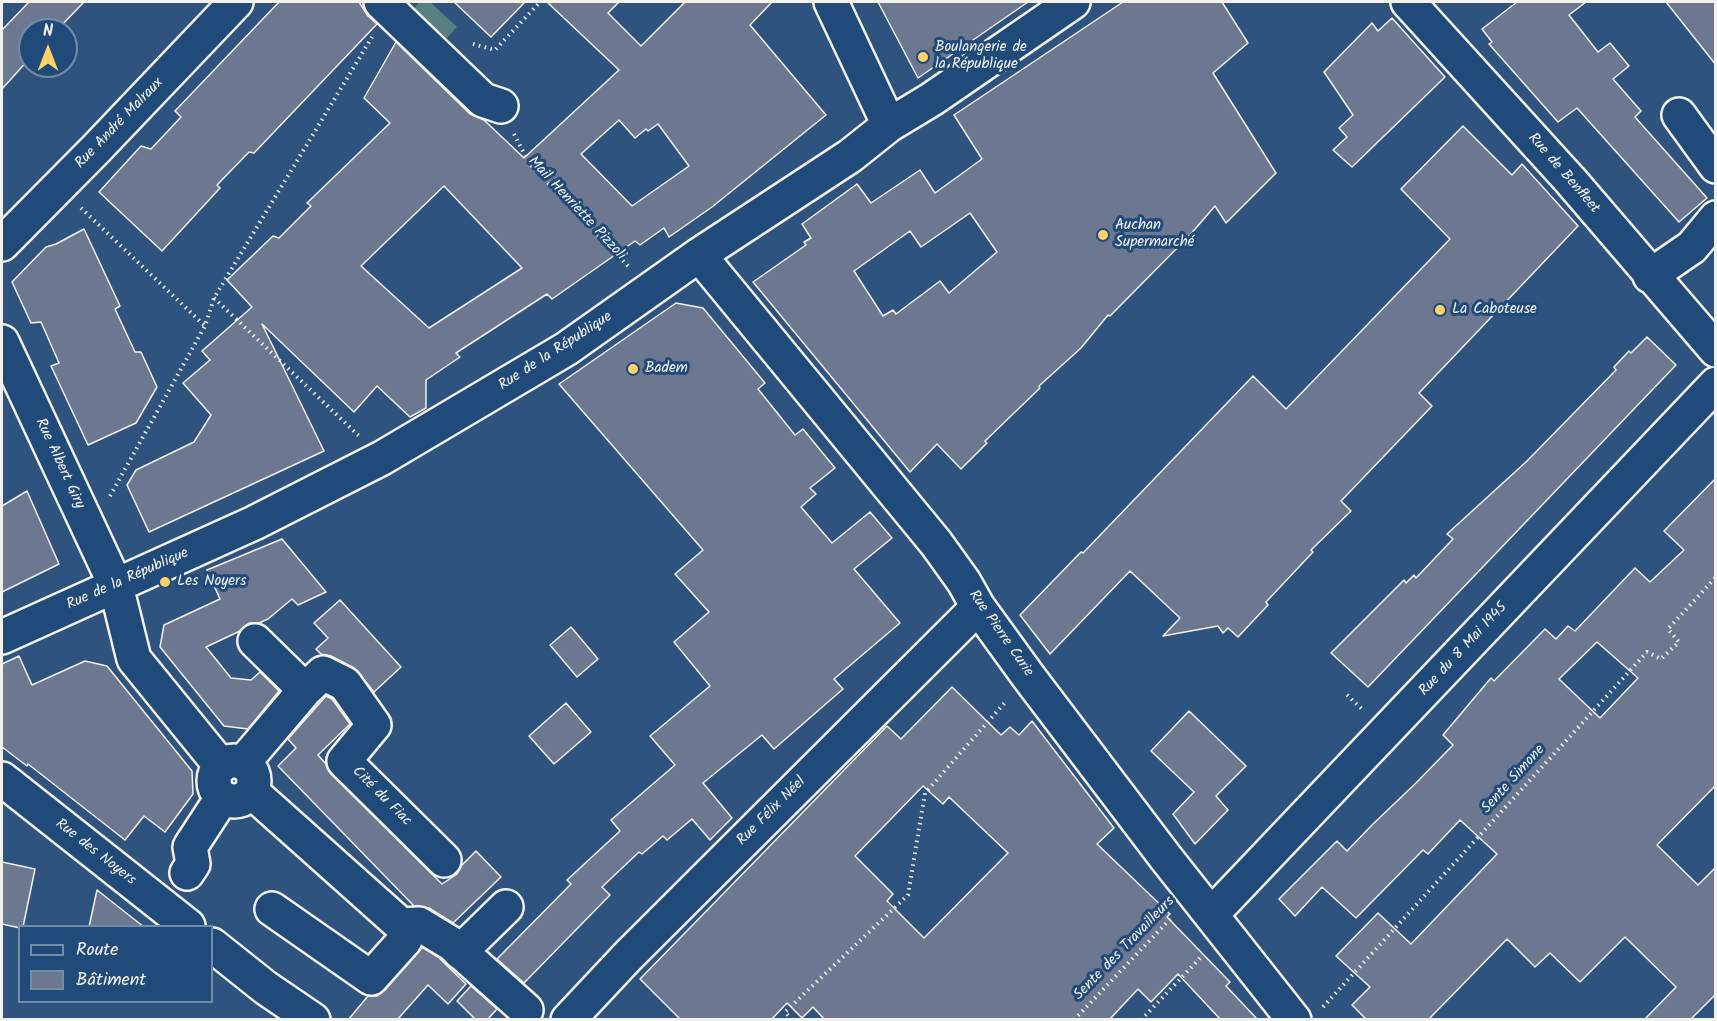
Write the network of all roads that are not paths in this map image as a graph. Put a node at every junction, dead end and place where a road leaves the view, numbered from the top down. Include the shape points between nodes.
1 (236, 2) edge
2 (831, 2) edge
3 (1072, 2) edge
4 (1408, 2) edge
5 (385, 5) edge
6 (501, 106) road end
7 (1678, 115) dead end
8 (890, 125) junction
9 (1716, 166) edge
10 (1716, 218) edge
11 (2, 244) edge
12 (699, 255) junction
13 (1650, 276) junction
14 (2, 342) edge
15 (1716, 350) edge
16 (1716, 384) edge
17 (116, 585) junction
18 (978, 607) junction
19 (2, 637) edge
20 (255, 641) dead end
21 (305, 690) junction
22 (2, 779) edge
23 (235, 779) junction
24 (444, 860) dead end
25 (187, 873) dead end
26 (506, 907) dead end
27 (272, 909) dead end
28 (1210, 914) junction
29 (185, 925) edge
30 (408, 925) junction
31 (213, 946) edge
32 (460, 952) junction
33 (526, 1010) dead end
34 (1307, 1015) edge
35 (314, 1020) edge
36 (568, 1020) edge

1 - 11 street, Rue André Malraux
2 - 8 street
3 - 8 street, Rue de la République
4 - 13 street, Rue de Benfleet via 1570,180
5 - 6 street via 483,100
7 - 9 street
8 - 12 street, Rue de la République via 850,156
10 - 13 street via 1692,248
12 - 17 street, Rue de la République via 566,349 382,458 254,524
12 - 18 street, Rue Pierre Curie via 936,543
13 - 15 street, Rue de Benfleet
14 - 17 street, Rue Albert Giry
16 - 28 street, Rue du 8 Mai 1945
17 - 19 street, Rue de la République
17 - 23 street via 134,659
18 - 28 street, Rue Pierre Curie
18 - 36 street, Rue Félix Néel
20 - 21 street
21 - 23 street, Cité du Fiac
21 - 24 street, Cité du Fiac via 323,673 345,684 374,724 344,761
22 - 29 street, Rue des Noyers
23 - 25 street, Cité du Fiac via 190,847 193,864
23 - 30 street via 402,925
26 - 32 street
27 - 30 street via 371,978 405,939
28 - 34 street, Rue Pierre Curie
30 - 32 street via 419,924
31 - 35 street
32 - 33 street

